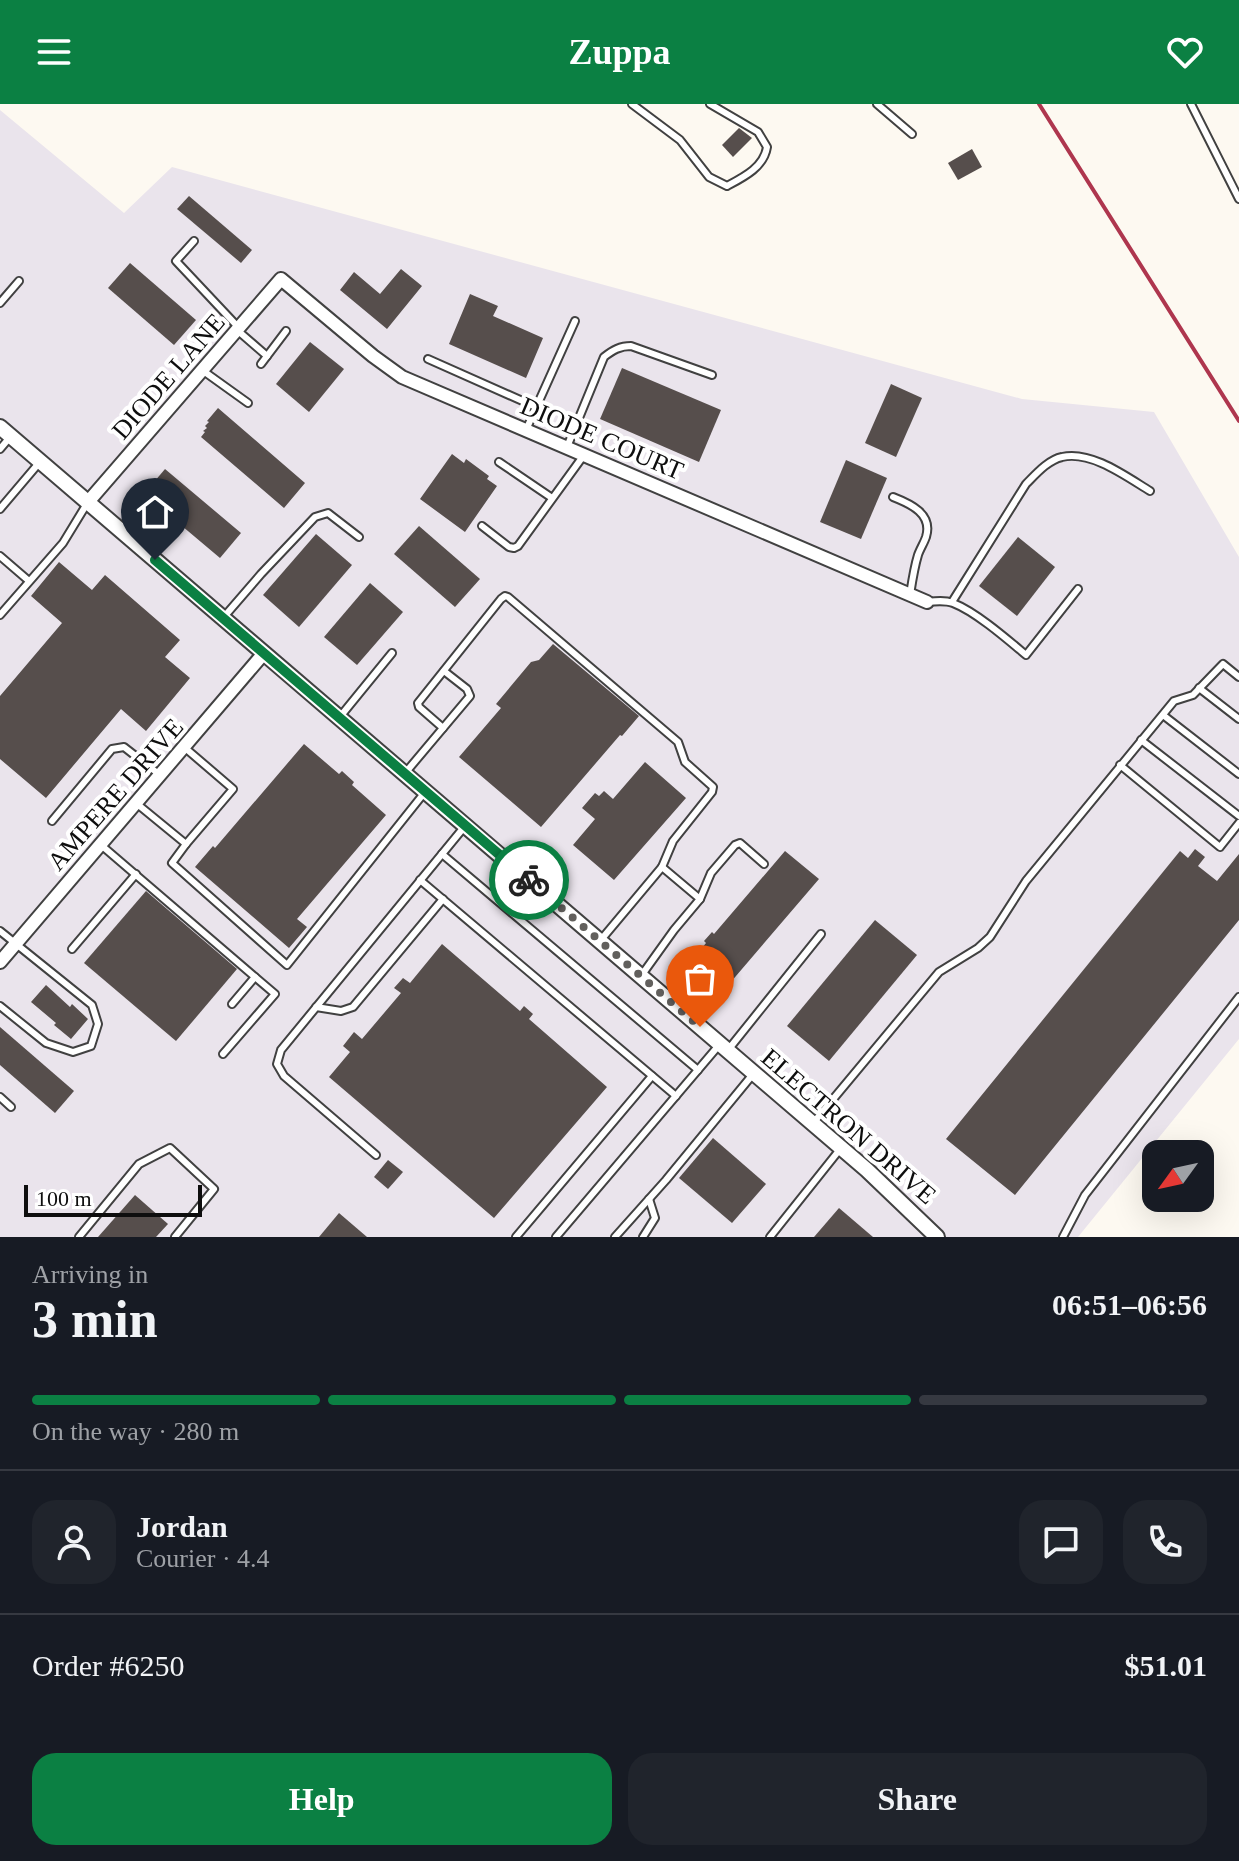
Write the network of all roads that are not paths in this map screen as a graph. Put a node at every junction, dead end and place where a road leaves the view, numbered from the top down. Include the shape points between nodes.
1 (632, 104) edge
2 (710, 104) edge
3 (877, 104) edge
4 (1191, 104) edge
5 (912, 134) dead end
6 (1239, 199) edge
7 (194, 241) dead end
8 (281, 279) joint
9 (19, 281) dead end
10 (0, 303) edge
11 (575, 321) dead end
12 (238, 329) junction
13 (286, 331) dead end
14 (267, 356) junction
15 (428, 359) dead end
16 (261, 364) dead end
17 (202, 370) junction
18 (712, 375) dead end
19 (248, 403) dead end
20 (536, 407) junction
21 (526, 430) junction
22 (5, 431) edge
23 (567, 447) junction
24 (0, 449) edge
25 (584, 455) junction
26 (41, 462) junction
27 (499, 462) dead end
28 (1150, 491) dead end
29 (893, 497) dead end
30 (552, 498) junction
31 (88, 502) junction
32 (0, 509) edge
33 (482, 526) dead end
34 (359, 537) dead end
35 (0, 556) edge
36 (29, 581) junction
37 (1078, 589) dead end
38 (910, 595) junction
39 (927, 602) joint
40 (952, 602) junction
41 (0, 615) edge
42 (223, 618) junction
43 (264, 653) junction
44 (392, 653) dead end
45 (444, 671) junction
46 (1239, 677) edge
47 (1199, 688) junction
48 (1163, 715) junction
49 (339, 718) junction
50 (1239, 719) edge
51 (443, 728) junction
52 (1141, 740) junction
53 (184, 747) junction
54 (1120, 765) junction
55 (404, 774) junction
56 (1239, 774) edge
57 (160, 775) junction
58 (425, 792) junction
59 (136, 803) junction
60 (1239, 816) edge
61 (52, 821) dead end
62 (1239, 823) edge
63 (465, 826) junction
64 (186, 844) junction
65 (101, 845) junction
66 (442, 854) junction
67 (764, 864) dead end
68 (662, 867) junction
69 (136, 874) junction
70 (420, 880) junction
71 (443, 899) junction
72 (700, 899) junction
73 (0, 931) edge
74 (821, 934) dead end
75 (600, 941) junction
76 (16, 944) junction
77 (72, 949) dead end
78 (0, 962) edge
79 (641, 976) junction
80 (255, 977) junction
81 (1239, 997) edge
82 (232, 1004) dead end
83 (0, 1006) edge
84 (316, 1007) junction
85 (724, 1047) junction
86 (223, 1054) dead end
87 (698, 1070) junction
88 (754, 1073) junction
89 (652, 1076) junction
90 (676, 1096) junction
91 (0, 1097) edge
92 (11, 1107) dead end
93 (813, 1123) junction
94 (841, 1148) junction
95 (376, 1155) dead end
96 (649, 1199) junction
97 (79, 1237) edge
98 (175, 1237) edge
99 (516, 1237) edge
100 (556, 1237) edge
101 (615, 1237) edge
102 (643, 1237) edge
103 (770, 1237) edge
104 (937, 1237) edge
105 (1063, 1237) edge

1 - 2 lane via 680,140 709,177 727,186 761,163 767,147 758,132
3 - 5 lane
4 - 6 lane
7 - 12 lane via 176,261
8 - 12 street, DIODE LANE
8 - 21 street, DIODE COURT via 402,377
9 - 10 lane
11 - 20 lane
12 - 14 lane
12 - 17 street, DIODE LANE
13 - 14 lane
14 - 16 lane
15 - 20 lane
17 - 19 lane
17 - 31 street, DIODE LANE
18 - 23 lane via 631,346 616,349 604,357
20 - 21 lane
21 - 23 street, DIODE COURT
22 - 24 lane
22 - 26 street, ELECTRON DRIVE
23 - 25 street, DIODE COURT
25 - 30 lane
25 - 38 street, DIODE COURT
26 - 31 street, ELECTRON DRIVE
26 - 32 lane
27 - 30 lane
28 - 40 lane via 1103,463 1082,457 1061,457 1041,468
29 - 38 lane via 921,511 928,528
30 - 33 lane via 514,548
31 - 36 lane via 63,543
31 - 42 street, ELECTRON DRIVE
34 - 42 lane via 328,513 315,517
35 - 36 lane
36 - 41 lane
37 - 40 lane via 1026,655
38 - 39 street, DIODE COURT
39 - 40 lane
42 - 43 street, ELECTRON DRIVE
43 - 49 street, ELECTRON DRIVE
43 - 53 street, AMPERE DRIVE
44 - 49 lane
45 - 51 lane via 418,705
45 - 51 lane via 470,696
45 - 68 lane via 505,596 678,742 685,762 713,787 673,841
46 - 47 lane via 1223,664
47 - 48 lane via 1174,701
47 - 50 lane
48 - 52 lane
48 - 56 lane
49 - 55 street, ELECTRON DRIVE
51 - 55 lane
52 - 54 lane
52 - 60 lane
53 - 57 street, AMPERE DRIVE
53 - 64 lane via 233,789
54 - 62 lane via 1220,847
54 - 93 lane via 1026,881 990,937 939,972
55 - 58 street, ELECTRON DRIVE
57 - 59 street, AMPERE DRIVE
57 - 61 lane via 124,747 112,749
58 - 63 street, ELECTRON DRIVE
58 - 64 lane via 287,965 172,863
59 - 64 lane
59 - 65 street, AMPERE DRIVE
63 - 66 lane
63 - 75 street, ELECTRON DRIVE
65 - 69 lane
65 - 76 street, AMPERE DRIVE
66 - 70 lane
66 - 87 lane
67 - 72 lane via 740,843 735,845 711,873
68 - 72 lane
68 - 75 lane
69 - 77 lane
69 - 80 lane
70 - 71 lane
70 - 84 lane
71 - 84 lane via 353,1007
71 - 89 lane
72 - 79 lane
73 - 76 lane
74 - 85 lane
75 - 79 street, ELECTRON DRIVE
76 - 78 street, AMPERE DRIVE
76 - 83 lane via 92,1005 98,1024 91,1046 73,1052 46,1043
79 - 85 street, ELECTRON DRIVE
80 - 82 lane
80 - 86 lane via 275,994
81 - 105 lane via 1085,1195
84 - 95 lane via 281,1050 277,1064 284,1076
85 - 87 lane
85 - 88 street, ELECTRON DRIVE
87 - 90 lane
88 - 93 street, ELECTRON DRIVE
88 - 96 lane
89 - 90 lane
89 - 99 lane
90 - 100 lane
91 - 92 lane
93 - 94 street, ELECTRON DRIVE
94 - 103 lane
94 - 104 street, ELECTRON DRIVE
96 - 101 lane
96 - 102 lane via 655,1218
97 - 98 lane via 139,1164 170,1148 214,1189

